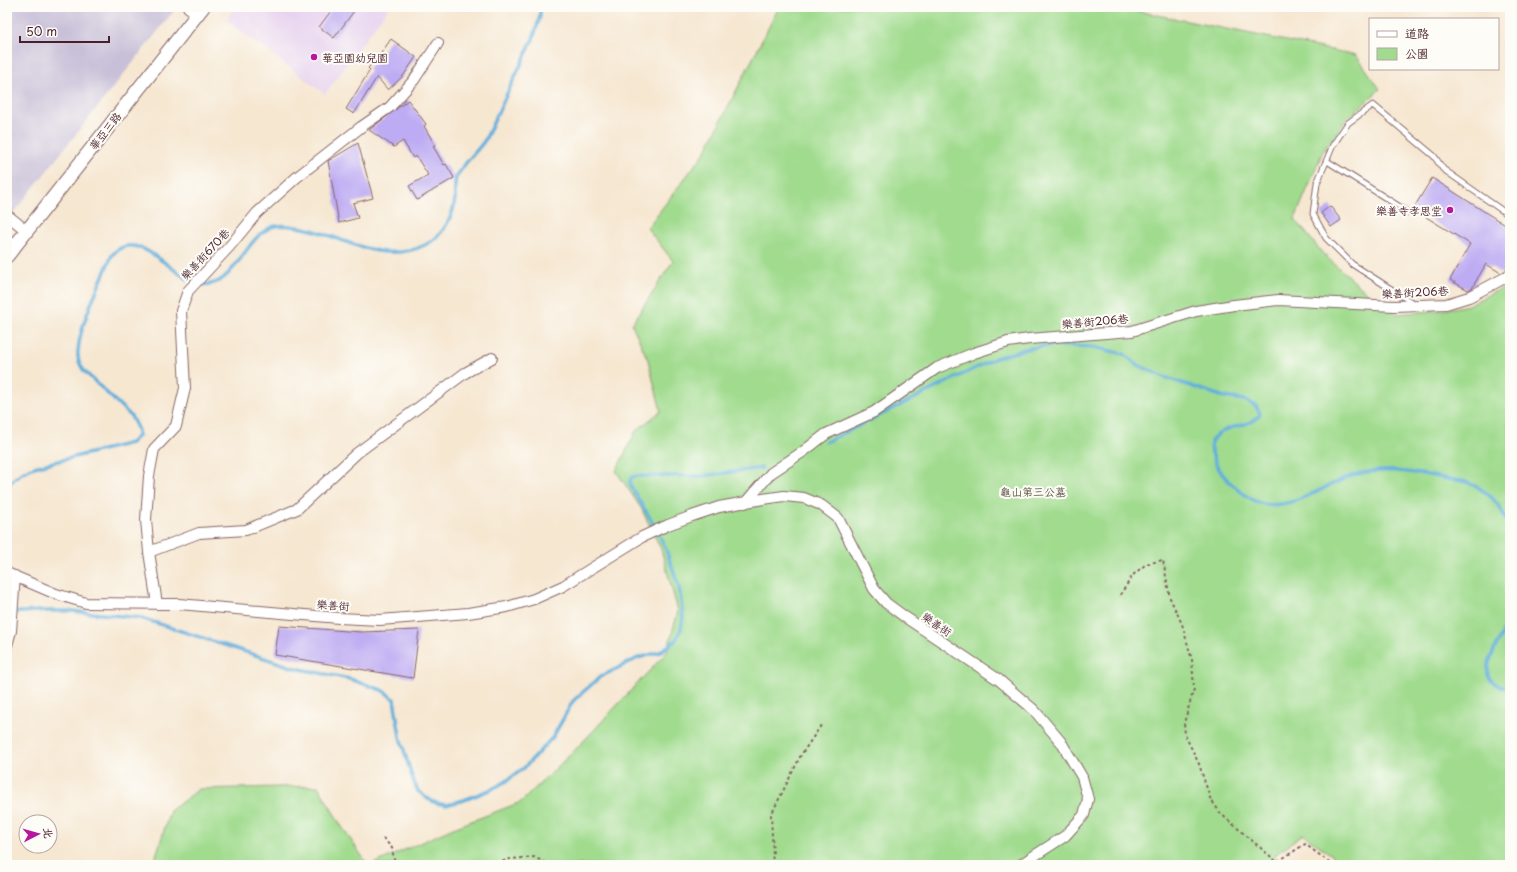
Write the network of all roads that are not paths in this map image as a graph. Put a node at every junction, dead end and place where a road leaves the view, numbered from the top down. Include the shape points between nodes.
1 (196, 9) edge
2 (438, 43) dead end
3 (1327, 160) junction
4 (1408, 212) dead end
5 (7, 215) edge
6 (1510, 216) edge
7 (27, 231) junction
8 (7, 256) edge
9 (1510, 275) edge
10 (1416, 305) junction
11 (492, 358) dead end
12 (745, 503) junction
13 (149, 552) junction
14 (10, 574) edge
15 (157, 604) junction
16 (7, 645) edge
17 (1020, 865) edge

1 - 7 street, 華亞三路
2 - 13 street, 樂善街670巷 via 414,80 390,107 303,173 257,213 188,291 181,311 186,388 176,426 154,449 146,520
3 - 4 lane
3 - 6 lane via 1333,145 1348,123 1373,105 1434,156 1443,169
3 - 10 lane via 1317,183 1313,214 1326,238 1352,264
5 - 7 street
7 - 8 street, 華亞三路
9 - 10 street, 樂善街206巷 via 1469,297 1446,304
10 - 12 street, 樂善街206巷 via 1350,305 1278,300 1196,310 1132,331 1029,338 1008,342 937,368 874,412 826,434 771,473
11 - 13 street via 465,373 357,453 297,509 246,530 199,533
12 - 15 street, 樂善街 via 719,507 668,525 642,537 563,586 507,607 468,613 373,620
12 - 17 street, 樂善街 via 784,496 804,498 821,505 838,518 874,589 886,603 999,680 1034,710 1061,742 1082,777 1088,799 1084,814 1065,836
13 - 15 street, 樂善街670巷
14 - 15 street, 樂善街 via 56,594 86,603
14 - 16 street via 11,631

